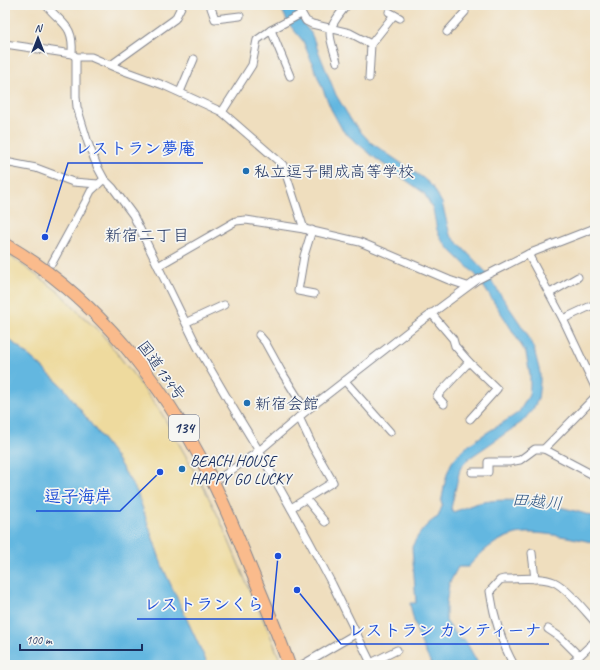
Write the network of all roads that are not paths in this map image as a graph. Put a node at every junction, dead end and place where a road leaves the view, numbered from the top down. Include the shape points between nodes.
1 (46, 5) edge
2 (182, 5) edge
3 (210, 5) edge
4 (297, 5) edge
5 (347, 5) edge
6 (465, 12) dead end
7 (300, 15) junction
8 (394, 15) dead end
9 (240, 16) dead end
10 (331, 29) junction
11 (271, 30) junction
12 (447, 32) dead end
13 (5, 44) edge
14 (371, 44) junction
15 (74, 55) junction
16 (194, 59) dead end
17 (337, 62) dead end
18 (111, 65) junction
19 (290, 76) dead end
20 (369, 78) dead end
21 (180, 92) junction
22 (222, 112) junction
23 (5, 162) edge
24 (101, 182) junction
25 (304, 228) junction
26 (595, 228) edge
27 (312, 230) junction
28 (5, 244) edge
29 (528, 254) junction
30 (52, 263) dead end
31 (158, 266) junction
32 (578, 277) dead end
33 (467, 286) junction
34 (550, 292) junction
35 (314, 294) dead end
36 (595, 304) edge
37 (224, 305) dead end
38 (431, 313) junction
39 (564, 319) junction
40 (187, 322) junction
41 (259, 335) dead end
42 (469, 362) junction
43 (345, 381) junction
44 (595, 387) edge
45 (595, 397) edge
46 (444, 404) dead end
47 (306, 411) junction
48 (299, 417) junction
49 (470, 419) dead end
50 (390, 432) dead end
51 (544, 449) junction
52 (259, 451) junction
53 (472, 472) dead end
54 (595, 476) edge
55 (220, 478) dead end
56 (306, 499) junction
57 (291, 508) junction
58 (325, 522) dead end
59 (532, 553) dead end
60 (535, 579) junction
61 (595, 622) edge
62 (548, 630) dead end
63 (357, 633) junction
64 (595, 641) edge
65 (397, 650) dead end
66 (372, 664) edge
67 (289, 665) edge
68 (302, 665) edge
69 (514, 665) edge

1 - 15 street via 70,31
2 - 18 street via 175,19
3 - 9 street via 215,19
4 - 7 street
5 - 10 street
6 - 12 street
7 - 10 street via 312,24
7 - 11 street
8 - 14 street
10 - 14 street via 350,33
10 - 17 street
11 - 19 street
11 - 22 street via 257,40 252,65
13 - 15 street
14 - 20 street
15 - 18 street via 91,57
15 - 24 street via 80,118
16 - 21 street
18 - 21 street
21 - 22 street
22 - 25 street via 283,165
23 - 24 street via 36,168 73,182
24 - 30 street via 90,191
24 - 31 street via 113,188 133,215
25 - 27 street
25 - 31 street via 246,220 236,222
26 - 29 street
27 - 33 street via 360,242
27 - 35 street via 298,291
28 - 67 highway, 国道134号 / 134 via 43,269 92,310 136,358 169,405 223,503
29 - 33 street
29 - 34 street
31 - 40 street
32 - 34 street
33 - 38 street
34 - 39 street
36 - 39 street
37 - 40 street
38 - 42 street
38 - 43 street
39 - 44 street
40 - 52 street via 197,346
41 - 47 street
42 - 46 street via 437,396
42 - 49 street via 497,389
43 - 47 street
43 - 50 street
45 - 51 street
47 - 48 street
48 - 52 street
48 - 56 street via 333,482
51 - 53 street via 535,449 520,460 488,462 488,472
51 - 54 street
52 - 55 street
52 - 57 street
56 - 57 street
56 - 58 street
57 - 63 street
59 - 60 street
60 - 61 street via 544,579 561,586
60 - 69 street via 500,580 490,591 496,625
62 - 64 street via 560,637 576,659
63 - 66 street
63 - 68 street
65 - 66 street

